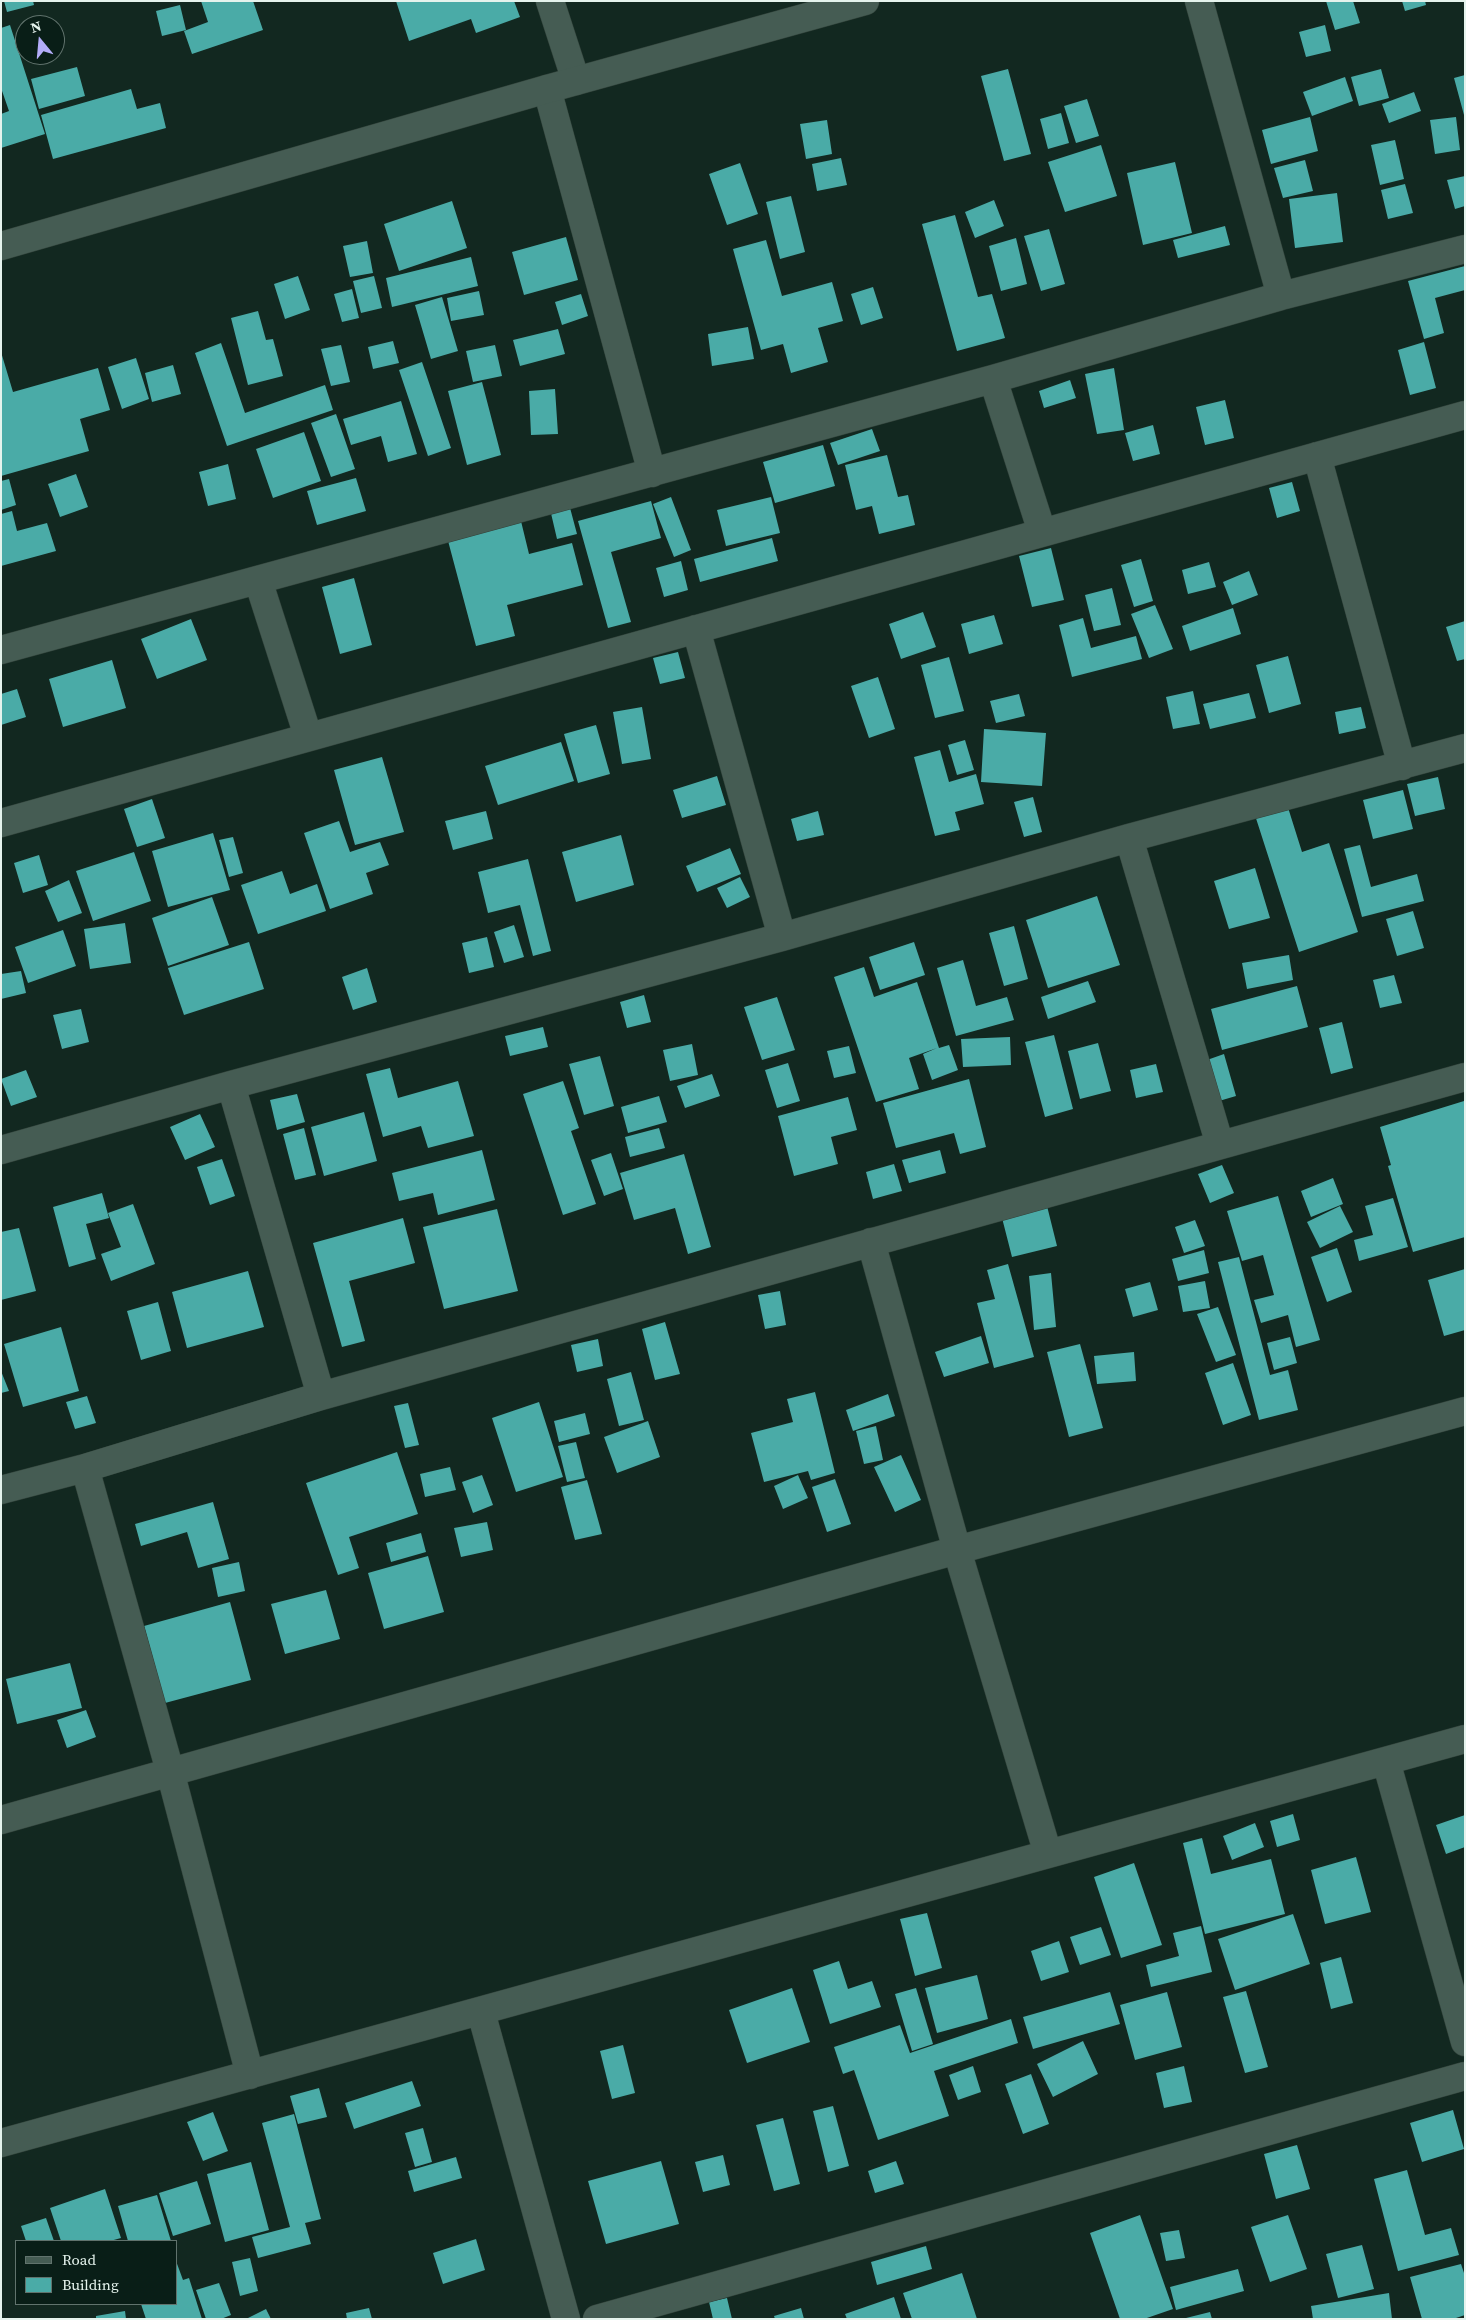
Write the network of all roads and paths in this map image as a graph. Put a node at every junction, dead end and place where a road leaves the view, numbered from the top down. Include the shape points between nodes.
1 (550, 1) edge
2 (864, 1) edge
3 (1199, 1) edge
4 (576, 81) junction
5 (547, 89) junction
6 (1, 246) edge
7 (1465, 249) edge
8 (1281, 296) junction
9 (993, 379) junction
10 (1465, 416) edge
11 (1317, 456) junction
12 (652, 472) junction
13 (1042, 532) junction
14 (258, 580) junction
15 (696, 629) junction
16 (1, 650) edge
17 (308, 736) junction
18 (1465, 748) edge
19 (1402, 766) junction
20 (1, 823) edge
21 (1129, 838) junction
22 (782, 937) junction
23 (1465, 1077) edge
24 (230, 1085) junction
25 (1220, 1145) junction
26 (1, 1150) edge
27 (870, 1242) junction
28 (321, 1396) junction
29 (1465, 1411) edge
30 (85, 1468) junction
31 (1, 1490) edge
32 (957, 1550) junction
33 (1465, 1739) edge
34 (1386, 1761) junction
35 (170, 1771) junction
36 (1, 1820) edge
37 (1048, 1854) junction
38 (481, 2012) junction
39 (1465, 2042) edge
40 (250, 2075) junction
41 (1465, 2076) edge
42 (1, 2143) edge
43 (566, 2319) edge
44 (597, 2319) edge

1 - 4 street
2 - 4 street
3 - 8 street
4 - 5 street
5 - 6 street
5 - 12 street
7 - 8 street
8 - 9 street
9 - 12 street
9 - 13 street
10 - 11 street
11 - 13 street
11 - 19 street
12 - 14 street
13 - 15 street
14 - 16 street
14 - 17 street
15 - 17 street
15 - 22 street
17 - 20 street
18 - 19 street
19 - 21 street
21 - 22 street
21 - 25 street
22 - 24 street
23 - 25 street
24 - 26 street
24 - 28 street
25 - 27 street
27 - 28 street
27 - 32 street
28 - 30 street
29 - 32 street
30 - 31 street
30 - 35 street
32 - 35 street
32 - 37 street
33 - 34 street
34 - 37 street
34 - 39 street
35 - 36 street
35 - 40 street
37 - 38 street
38 - 40 street
38 - 43 street
40 - 42 street
41 - 44 street

